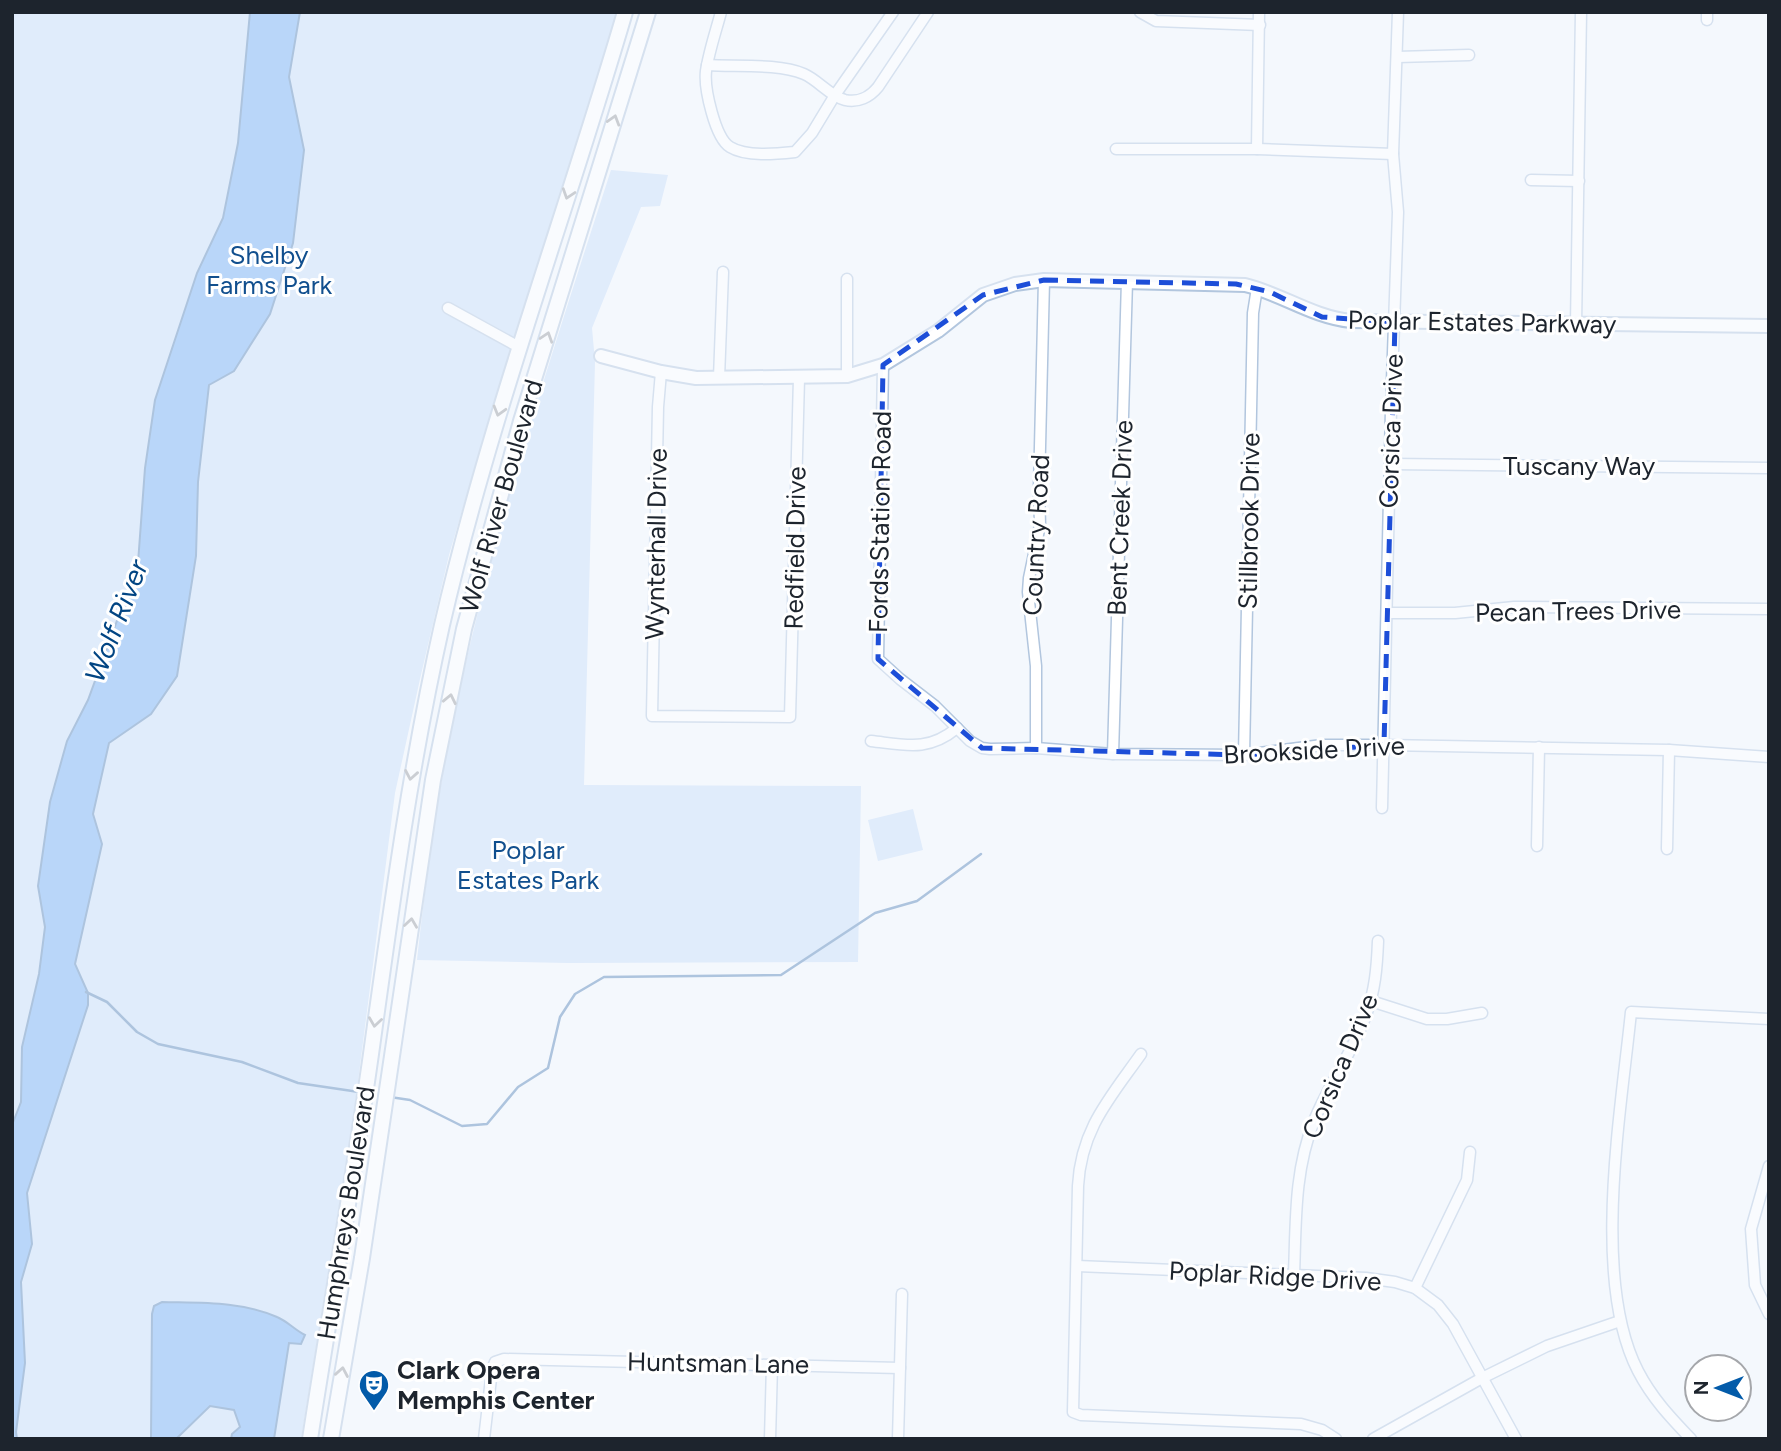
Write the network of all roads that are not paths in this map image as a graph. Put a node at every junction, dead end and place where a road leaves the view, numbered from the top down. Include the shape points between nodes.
1 (625, 12) edge
2 (648, 12) edge
3 (721, 12) edge
4 (893, 12) edge
5 (928, 12) edge
6 (1140, 12) edge
7 (1259, 12) edge
8 (1398, 12) edge
9 (1581, 12) edge
10 (1260, 25) junction
11 (1469, 55) dead end
12 (1396, 57) junction
13 (707, 65) junction
14 (835, 95) junction
15 (1116, 149) dead end
16 (1256, 149) junction
17 (1393, 154) junction
18 (1531, 180) dead end
19 (1579, 181) junction
20 (723, 272) dead end
21 (847, 278) dead end
22 (1044, 280) junction
23 (1127, 281) junction
24 (1256, 288) junction
25 (448, 308) dead end
26 (1395, 322) junction
27 (1576, 325) junction
28 (1769, 326) edge
29 (519, 347) junction
30 (601, 356) dead end
31 (883, 365) junction
32 (661, 372) junction
33 (847, 376) junction
34 (719, 378) junction
35 (799, 378) junction
36 (1390, 464) junction
37 (1769, 468) edge
38 (1769, 609) edge
39 (1387, 613) junction
40 (790, 717) joint
41 (957, 728) junction
42 (871, 741) dead end
43 (1384, 745) junction
44 (1539, 747) junction
45 (1036, 748) junction
46 (1669, 750) junction
47 (1113, 754) junction
48 (1244, 755) junction
49 (1769, 757) edge
50 (1382, 808) dead end
51 (1537, 846) dead end
52 (1667, 849) dead end
53 (1378, 941) dead end
54 (380, 987) joint
55 (401, 990) joint
56 (1371, 1001) junction
57 (1482, 1013) dead end
58 (1769, 1019) edge
59 (1142, 1054) dead end
60 (1470, 1152) dead end
61 (1769, 1166) edge
62 (1077, 1266) junction
63 (1294, 1275) junction
64 (1415, 1288) junction
65 (902, 1294) dead end
66 (1769, 1314) edge
67 (1620, 1321) junction
68 (772, 1365) junction
69 (900, 1368) junction
70 (1482, 1378) junction
71 (310, 1439) edge
72 (331, 1439) edge
73 (484, 1439) edge
74 (770, 1439) edge
75 (898, 1439) edge
76 (1336, 1439) edge
77 (1373, 1439) edge
78 (1516, 1439) edge
79 (1691, 1439) edge

1 -> 29 main road, Wolf River Boulevard
55 -> 2 main road, Wolf River Boulevard via 433,780 464,629 525,408
3 - 13 street
4 - 14 street
5 - 14 street via 873,93 855,101
6 - 10 street via 1156,21
7 - 10 street
8 - 12 street, Corsica Drive
9 - 19 street
10 - 16 street
11 - 12 street
12 - 17 street, Corsica Drive
13 - 14 street via 792,71
13 - 14 street via 706,80 722,140 749,152 795,152 813,133
15 - 16 street
16 - 17 street
17 - 26 street, Corsica Drive via 1398,212
18 - 19 street
19 - 27 street
20 - 34 street
21 - 33 street
22 - 23 street, Poplar Estates Parkway
22 - 31 street, Poplar Estates Parkway via 983,295 938,331
22 - 45 street, Country Road via 1040,525 1028,592 1036,666
23 - 24 street, Poplar Estates Parkway
23 - 47 street, Bent Creek Drive
24 - 26 street, Poplar Estates Parkway via 1322,317
24 - 48 street, Stillbrook Drive
25 - 29 street
26 - 27 street, Poplar Estates Parkway
26 - 36 street, Corsica Drive
27 - 28 street, Poplar Estates Parkway
29 -> 54 main road, Wolf River Boulevard via 442,623 411,775
30 - 32 street, Poplar Estates Parkway
31 - 33 street, Poplar Estates Parkway
31 - 41 street, Fords Station Road via 878,659
32 - 34 street, Poplar Estates Parkway
32 - 40 street, Wynterhall Drive via 652,716
33 - 35 street, Poplar Estates Parkway
34 - 35 street, Poplar Estates Parkway
35 - 40 street, Redfield Drive
36 - 37 street, Tuscany Way
36 - 39 street, Corsica Drive
38 - 39 street, Pecan Trees Drive via 1538,607
39 - 43 street, Corsica Drive
41 - 42 street via 929,744
41 - 45 street, Brookside Drive via 982,748
43 - 44 street, Brookside Drive
43 - 48 street, Brookside Drive via 1322,745
43 - 50 street, Corsica Drive
44 - 46 street, Brookside Drive
44 - 51 street
45 - 47 street, Brookside Drive
46 - 49 street, Brookside Drive
46 - 52 street
47 - 48 street, Brookside Drive
53 - 56 street, Corsica Drive
54 -> 71 main road, Humphreys Boulevard
72 -> 55 main road, Humphreys Boulevard
56 - 57 street via 1427,1019
56 - 63 street, Corsica Drive via 1314,1119 1303,1155
58 - 67 street via 1631,1012 1614,1185
59 - 62 street via 1098,1113 1083,1146
60 - 64 street via 1467,1180
61 - 66 street via 1751,1229 1755,1285
62 - 63 street, Poplar Ridge Drive
62 - 76 street via 1073,1412 1301,1424
63 - 64 street, Poplar Ridge Drive via 1380,1279
64 - 70 street, Poplar Ridge Drive via 1447,1314
65 - 69 street
67 - 70 street via 1547,1346
67 - 79 street via 1637,1369 1657,1404
68 - 69 street, Huntsman Lane
68 - 73 street, Huntsman Lane via 514,1358 495,1362
68 - 74 street
69 - 75 street
70 - 77 street
70 - 78 street, Poplar Ridge Drive

